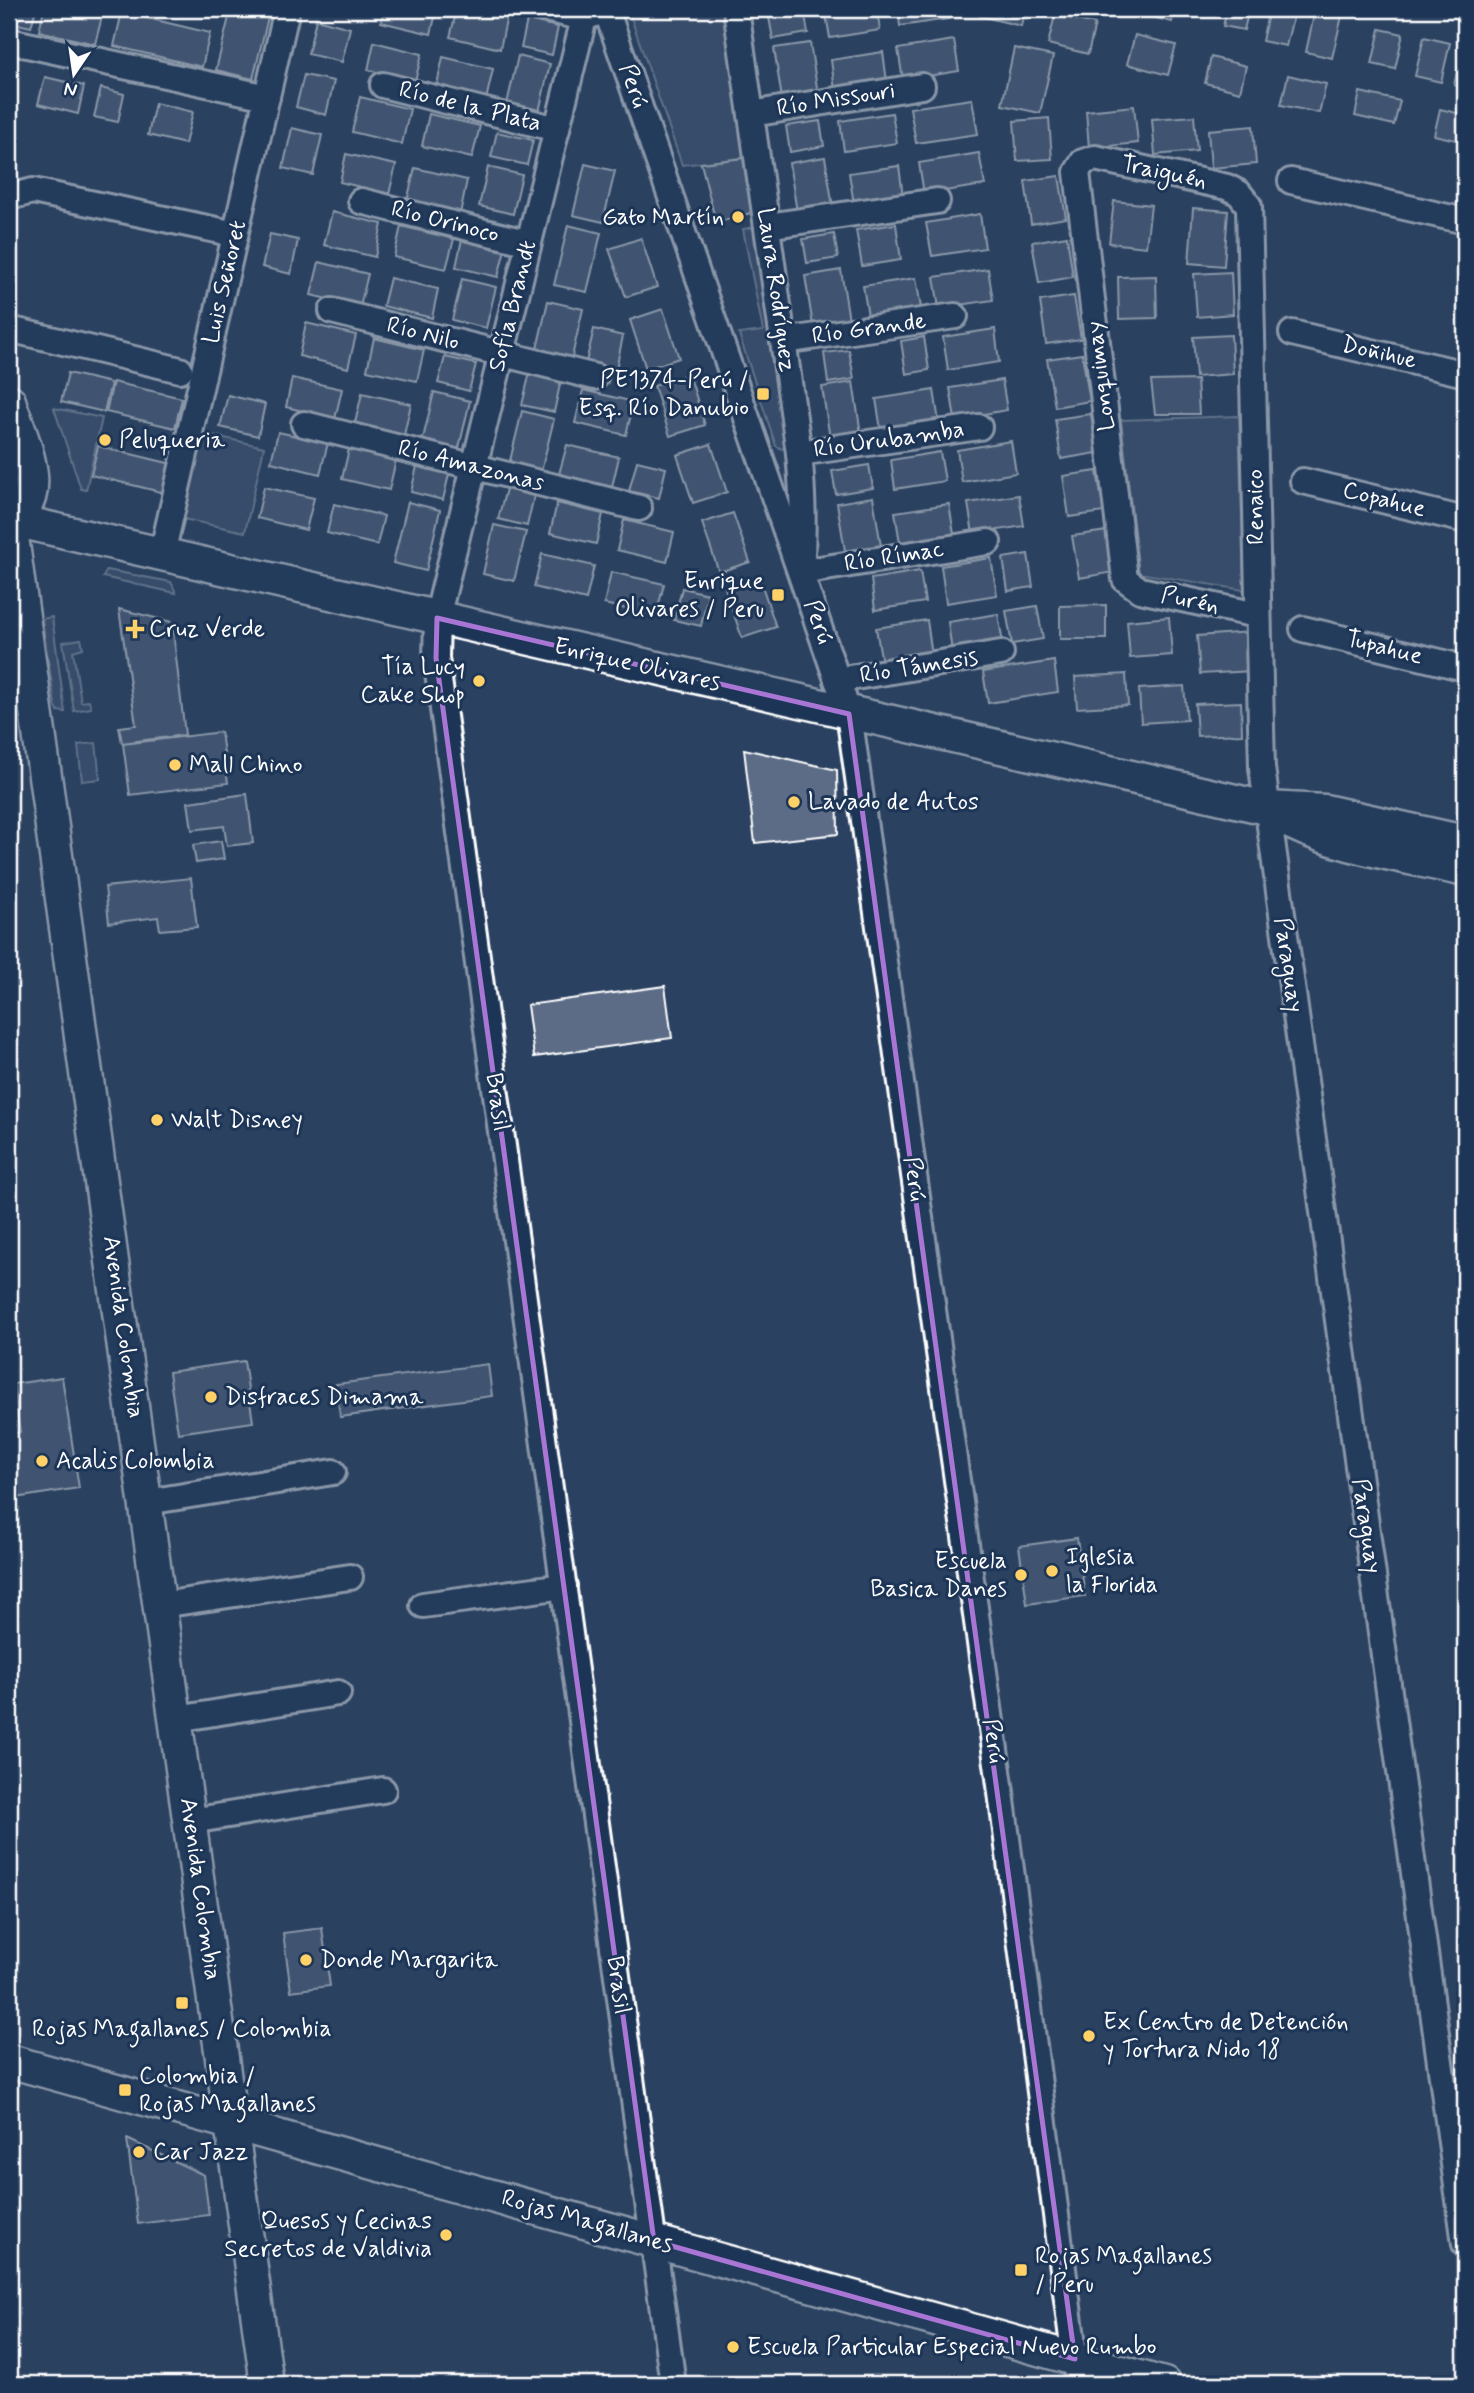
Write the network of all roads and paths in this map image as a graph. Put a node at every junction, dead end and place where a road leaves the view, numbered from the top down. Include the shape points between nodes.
1 (287, 9) edge
2 (546, 9) edge
3 (736, 9) edge
4 (599, 12) edge
5 (9, 41) edge
6 (383, 85) dead end
7 (922, 86) dead end
8 (267, 97) junction
9 (751, 114) junction
10 (557, 129) junction
11 (1077, 172) joint
12 (1292, 181) dead end
13 (9, 197) edge
14 (361, 201) dead end
15 (937, 201) dead end
16 (1249, 206) joint
17 (1465, 221) edge
18 (767, 226) junction
19 (236, 234) junction
20 (529, 243) junction
21 (332, 311) dead end
22 (955, 316) dead end
23 (9, 329) edge
24 (1292, 333) dead end
25 (783, 341) junction
26 (502, 354) junction
27 (180, 370) dead end
28 (1465, 374) edge
29 (595, 377) dead end
30 (9, 401) edge
31 (304, 424) dead end
32 (979, 427) dead end
33 (799, 453) junction
34 (474, 467) junction
35 (1303, 481) dead end
36 (639, 508) dead end
37 (9, 518) edge
38 (1465, 520) edge
39 (988, 542) dead end
40 (162, 554) junction
41 (801, 572) junction
42 (1125, 579) joint
43 (1258, 615) junction
44 (437, 618) junction
45 (1303, 628) dead end
46 (1001, 653) dead end
47 (1465, 668) edge
48 (837, 680) junction
49 (849, 714) junction
50 (1266, 808) junction
51 (1465, 842) edge
52 (1465, 870) edge
53 (333, 1472) dead end
54 (147, 1502) junction
55 (350, 1577) dead end
56 (564, 1586) junction
57 (161, 1605) junction
58 (423, 1605) dead end
59 (338, 1693) dead end
60 (177, 1718) junction
61 (383, 1790) dead end
62 (191, 1821) junction
63 (9, 2061) edge
64 (233, 2123) junction
65 (654, 2241) junction
66 (1465, 2244) edge
67 (1076, 2372) edge
68 (267, 2384) edge
69 (673, 2384) edge
70 (1164, 2384) edge

1 - 8 street, Luis Señoret
2 - 4 street
3 - 9 street, Laura Rodríguez
4 - 10 street, Sofía Brandt
4 - 41 street, Perú
5 - 8 street
6 - 10 street, Río de la Plata
7 - 9 street, Río Missouri
8 - 19 street, Luis Señoret
9 - 18 street, Laura Rodríguez
10 - 20 street, Sofía Brandt
11 - 16 street, Traiguén via 1083,162 1095,158 1227,187
11 - 42 street, Lonquimay
12 - 17 street
13 - 19 street via 33,191
14 - 20 street, Río Orinoco
15 - 18 street
16 - 43 street, Renaico
18 - 25 street, Laura Rodríguez
19 - 40 street, Luis Señoret
20 - 26 street, Sofía Brandt
21 - 26 street, Río Nilo
22 - 25 street, Río Grande
23 - 27 street
24 - 28 street, Doñihue
25 - 33 street, Laura Rodríguez
26 - 29 street, Río Nilo
26 - 34 street, Sofía Brandt
30 - 37 main road via 32,485 29,503 22,513
31 - 34 street, Río Amazonas
32 - 33 street, Río Urubamba
33 - 41 street, Laura Rodríguez
34 - 36 street, Río Amazonas
34 - 44 street, Sofía Brandt
35 - 38 street, Copahue
37 - 40 main road, Enrique Olivares
37 - 54 main road, Avenida Colombia
39 - 41 street, Río Rímac
40 - 44 main road, Enrique Olivares
41 - 48 street, Perú
42 - 43 street, Purén via 1140,590
43 - 50 street, Renaico
44 - 49 main road, Enrique Olivares
44 - 56 street, Brasil via 436,658
45 - 47 street, Tupahue
46 - 48 street, Río Támesis
48 - 49 street, Perú
49 - 50 main road, Enrique Olivares
49 - 67 street, Perú via 1000,1785
50 - 51 main road, Enrique Olivares via 1325,811
50 - 52 main road, Enrique Olivares via 1321,835
50 - 66 street, Paraguay
53 - 54 street
54 - 57 main road, Avenida Colombia
55 - 57 street
56 - 58 street
56 - 65 street, Brasil
57 - 60 main road, Avenida Colombia
59 - 60 street
60 - 62 main road, Avenida Colombia
61 - 62 street
62 - 64 main road, Avenida Colombia
63 - 64 main road, Rojas Magallanes
64 - 65 main road, Rojas Magallanes
64 - 68 main road, Avenida Colombia
65 - 67 main road, Rojas Magallanes
65 - 69 street, Brasil
67 - 70 main road, Rojas Magallanes

